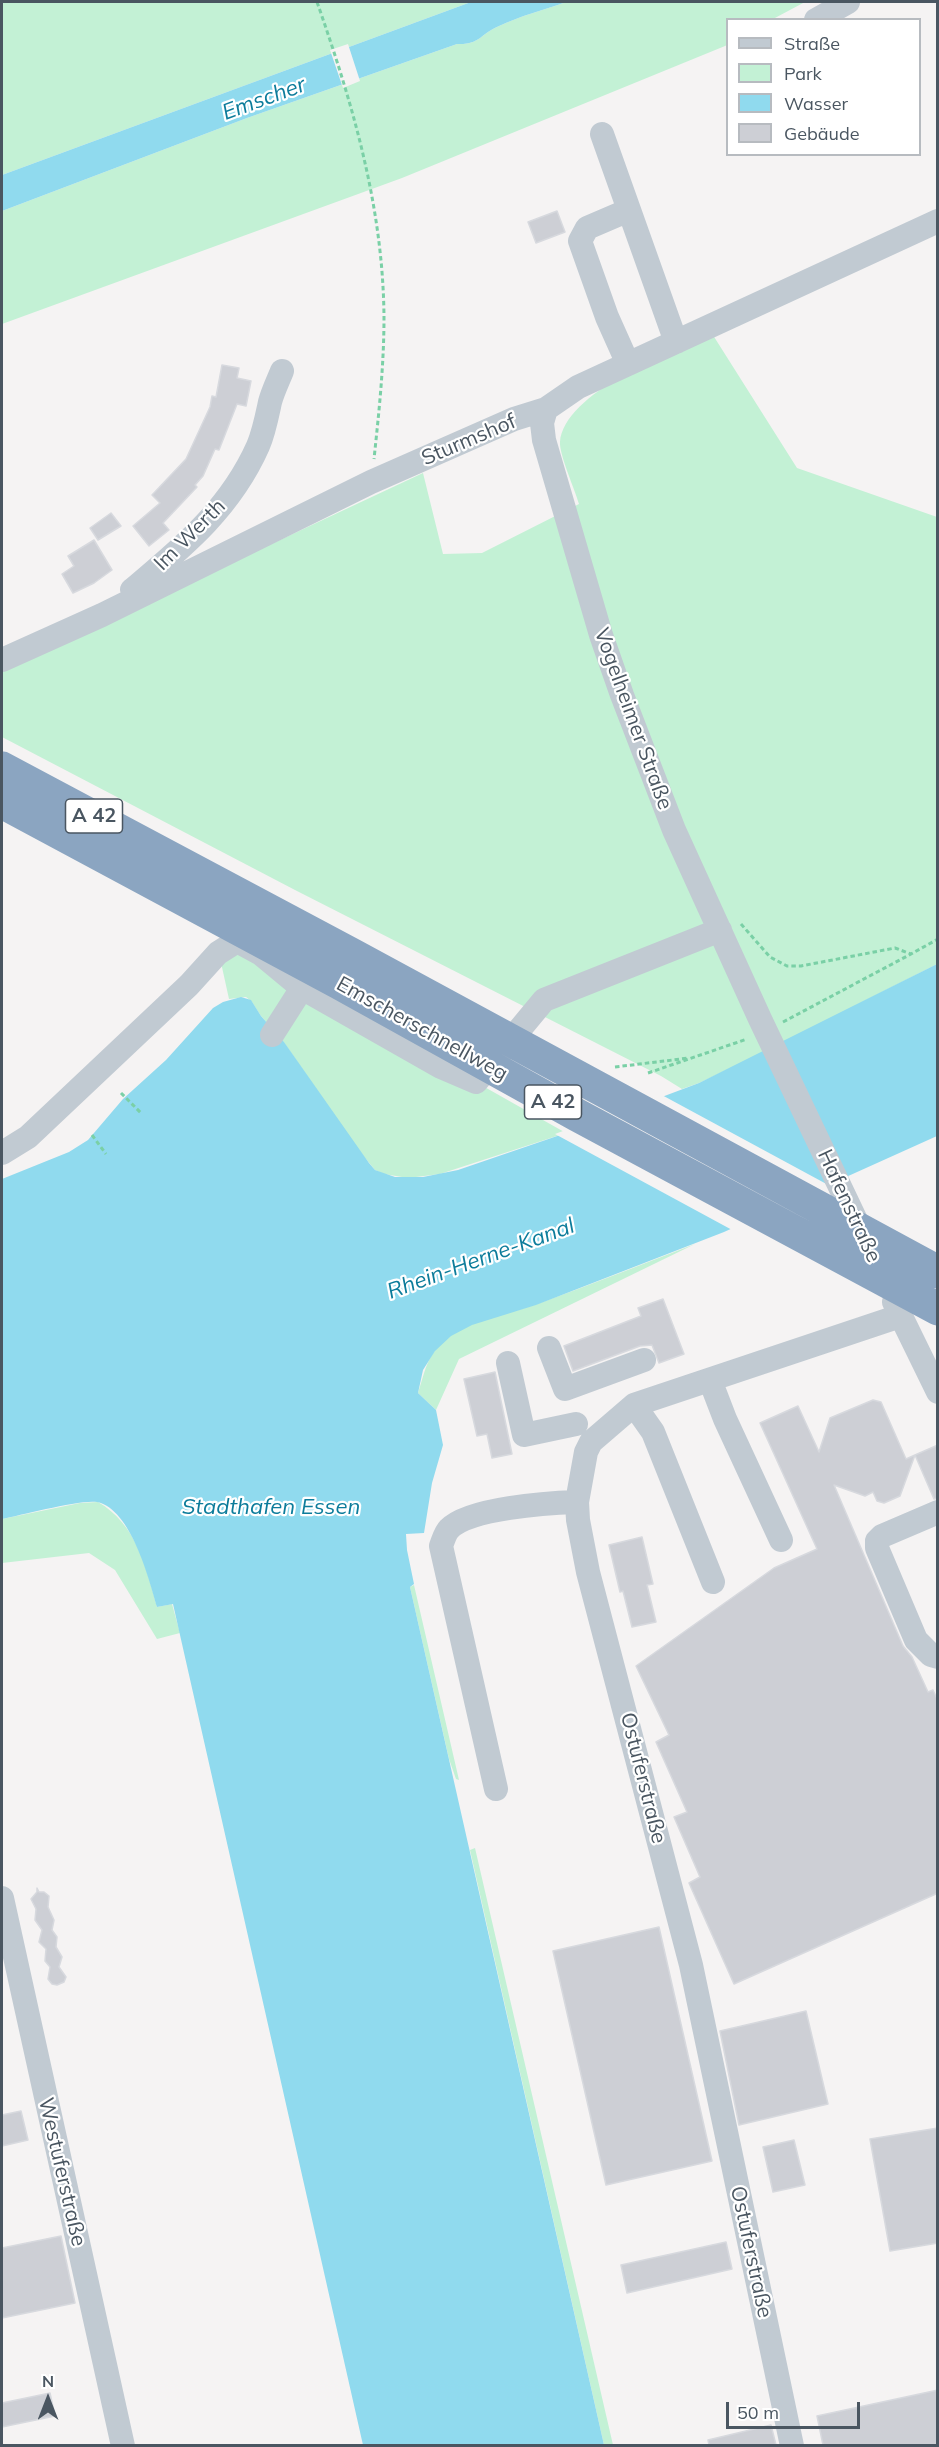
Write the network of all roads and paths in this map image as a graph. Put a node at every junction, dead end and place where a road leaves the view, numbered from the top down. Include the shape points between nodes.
1 (317, 2) edge
2 (848, 2) edge
3 (820, 18) edge
4 (602, 134) dead end
5 (629, 210) junction
6 (938, 221) edge
7 (676, 342) junction
8 (628, 364) junction
9 (282, 371) dead end
10 (546, 409) junction
11 (371, 482) junction
12 (102, 615) junction
13 (2, 660) edge
14 (2, 768) edge
15 (2, 802) edge
16 (178, 878) junction
17 (731, 928) junction
18 (938, 939) edge
19 (302, 988) junction
20 (760, 1019) joint
21 (272, 1035) dead end
22 (700, 1056) dead end
23 (607, 1068) dead end
24 (121, 1093) dead end
25 (141, 1113) dead end
26 (92, 1136) dead end
27 (2, 1153) edge
28 (106, 1154) dead end
29 (938, 1272) edge
30 (938, 1309) edge
31 (900, 1316) junction
32 (549, 1348) dead end
33 (644, 1360) dead end
34 (508, 1362) dead end
35 (710, 1380) junction
36 (565, 1389) junction
37 (938, 1392) edge
38 (634, 1405) junction
39 (584, 1433) junction
40 (578, 1502) junction
41 (938, 1512) edge
42 (781, 1540) dead end
43 (713, 1582) dead end
44 (938, 1657) edge
45 (496, 1789) dead end
46 (2, 1898) edge
47 (123, 2445) edge
48 (792, 2445) edge

1 - 11 path via 355,116 370,182 382,285 380,406
2 - 3 street
4 - 5 street
5 - 7 street
5 - 8 street via 587,228 580,241
6 - 7 street, Sturmshof
7 - 8 street, Sturmshof
8 - 10 street, Sturmshof via 578,387
9 - 12 street, Im Werth via 259,445 220,510
10 - 11 street, Sturmshof via 514,419
10 - 17 street, Vogelheimer Straße via 542,423 544,440 622,695 674,830
11 - 12 street, Sturmshof
12 - 13 street, Sturmshof
14 - 16 highway, Emscherschnellweg / A 42
15 - 16 highway, Emscherschnellweg / A 42
16 - 29 highway, Emscherschnellweg / A 42
16 - 30 highway, Emscherschnellweg / A 42 via 577,1115
17 - 18 path via 773,960 796,967 895,948 911,954
17 - 19 street via 544,999 476,1082 441,1067
17 - 20 street, Vogelheimer Straße
19 - 21 street
19 - 27 street via 261,954 237,941 218,953 28,1137
20 - 31 street, Hafenstraße
22 - 23 path
24 - 25 path
26 - 28 path
31 - 35 street
31 - 37 street, Hafenstraße
32 - 36 street
33 - 36 street
34 - 39 street via 524,1435
35 - 38 street
35 - 42 street
36 - 39 street
38 - 39 street
38 - 43 street via 653,1432
39 - 40 street, Ostuferstraße via 586,1452
40 - 45 street via 505,1509 464,1519 448,1529 441,1546
40 - 48 street, Ostuferstraße via 588,1572 690,1965
41 - 44 street via 877,1541 916,1640
46 - 47 street, Westuferstraße

